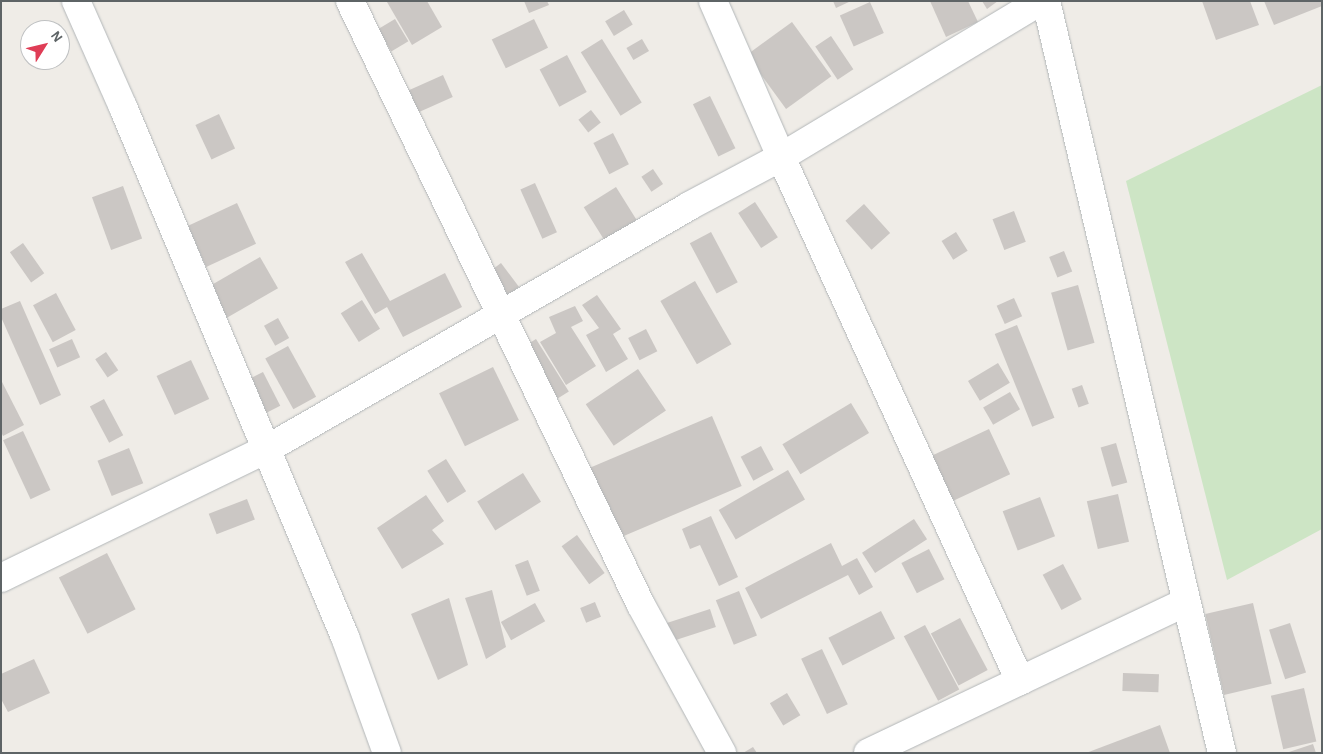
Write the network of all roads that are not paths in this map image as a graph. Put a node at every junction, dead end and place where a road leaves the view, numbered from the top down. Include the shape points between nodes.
1 (76, 1) edge
2 (350, 1) edge
3 (713, 1) edge
4 (1041, 1) edge
5 (1046, 1) edge
6 (781, 157) junction
7 (500, 316) junction
8 (267, 449) junction
9 (1, 578) edge
10 (1186, 602) junction
11 (1020, 681) junction
12 (387, 753) edge
13 (722, 753) edge
14 (868, 753) edge
15 (1222, 753) edge

1 - 8 street
2 - 7 street
3 - 6 street
4 - 6 street
5 - 10 street
6 - 7 street via 689,206
6 - 11 street
7 - 8 street
7 - 13 street via 641,605
8 - 9 street
8 - 12 street via 345,637
10 - 11 street
10 - 15 street
11 - 14 street

